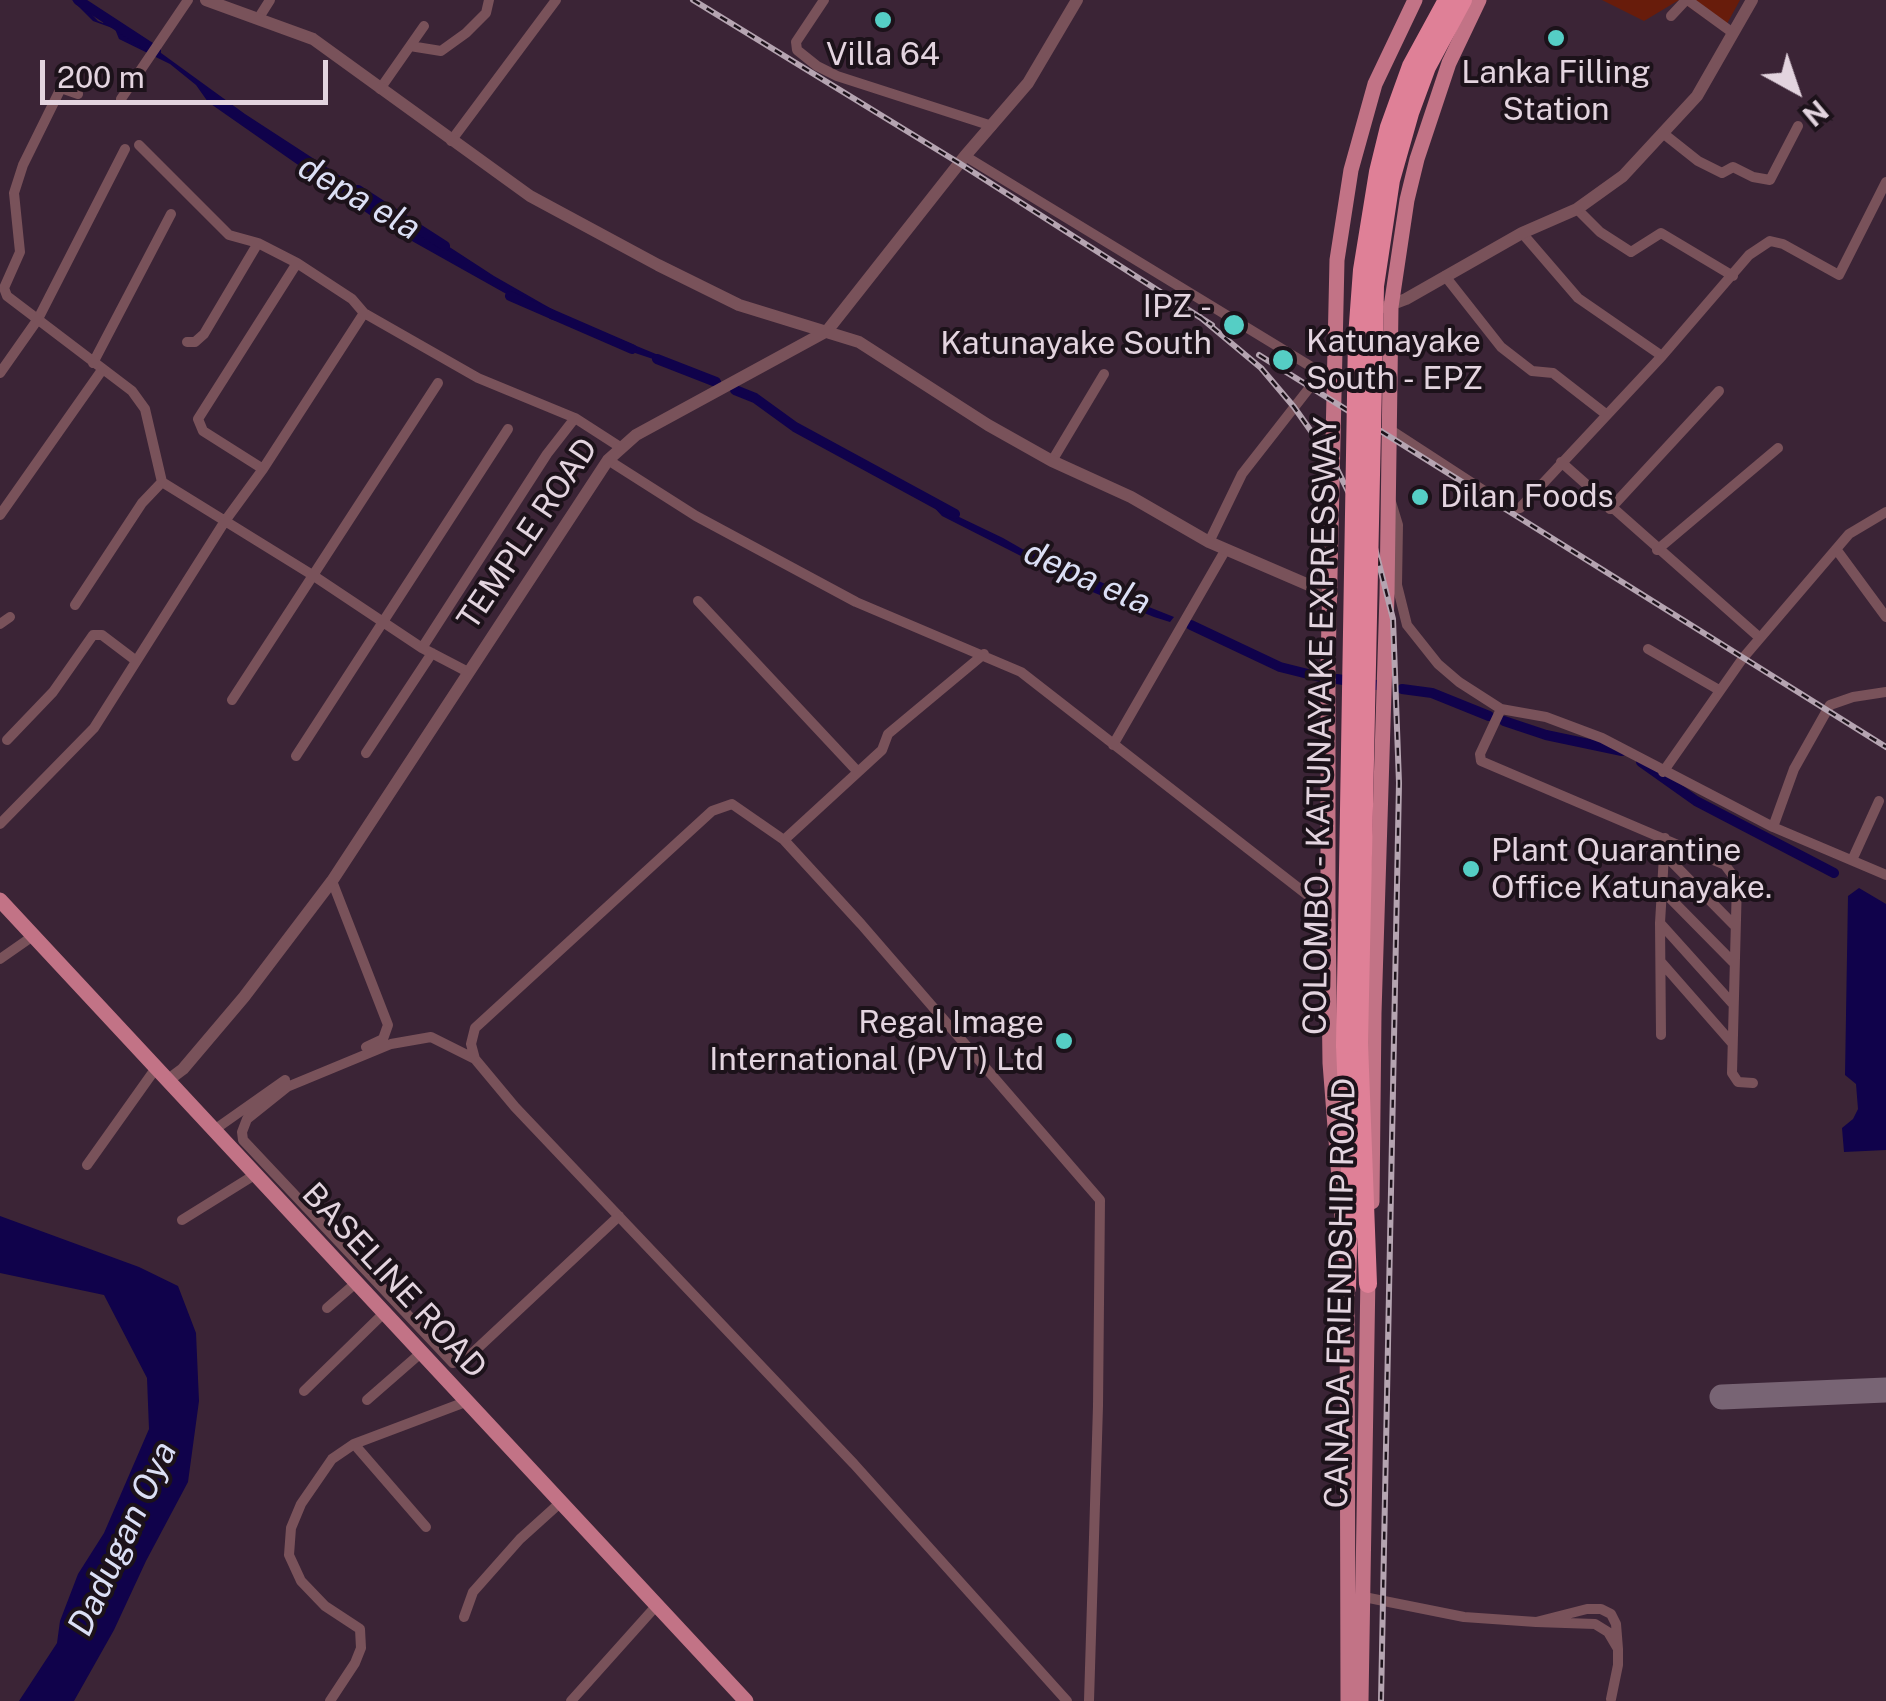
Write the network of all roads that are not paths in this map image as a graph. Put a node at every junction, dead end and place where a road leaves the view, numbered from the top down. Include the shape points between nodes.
1 (188, 0) edge
2 (206, 0) edge
3 (270, 0) edge
4 (488, 0) edge
5 (556, 0) edge
6 (824, 0) edge
7 (1077, 0) edge
8 (1415, 0) edge
9 (1447, 0) edge
10 (1463, 0) edge
11 (1478, 0) edge
12 (1752, 0) edge
13 (1671, 16) dead end
14 (258, 19) junction
15 (424, 26) dead end
16 (1733, 33) junction
17 (1392, 44) junction
18 (410, 46) junction
19 (1449, 63) junction
20 (68, 71) dead end
21 (60, 88) junction
22 (380, 88) junction
23 (78, 94) dead end
24 (121, 98) dead end
25 (992, 126) junction
26 (1798, 126) dead end
27 (1664, 134) junction
28 (451, 140) junction
29 (139, 145) dead end
30 (125, 149) dead end
31 (964, 156) junction
32 (1886, 182) edge
33 (1882, 202) edge
34 (1577, 209) junction
35 (171, 214) dead end
36 (1522, 233) junction
37 (258, 244) junction
38 (297, 263) junction
39 (1444, 276) junction
40 (1733, 276) junction
41 (1391, 307) junction
42 (1334, 310) junction
43 (364, 313) junction
44 (38, 319) junction
45 (827, 331) junction
46 (186, 342) dead end
47 (1662, 356) junction
48 (98, 366) junction
49 (0, 373) edge
50 (1104, 374) dead end
51 (1327, 377) junction
52 (1388, 380) junction
53 (438, 382) dead end
54 (1720, 391) dead end
55 (1606, 415) junction
56 (576, 418) junction
57 (508, 429) dead end
58 (1390, 429) junction
59 (620, 446) junction
60 (1778, 448) dead end
61 (608, 460) junction
62 (1052, 461) junction
63 (1560, 462) junction
64 (263, 468) junction
65 (162, 482) junction
66 (1388, 499) junction
67 (1610, 508) junction
68 (1886, 512) edge
69 (0, 515) edge
70 (225, 520) junction
71 (1209, 542) junction
72 (1836, 549) junction
73 (1226, 550) junction
74 (1657, 550) junction
75 (314, 576) junction
76 (1332, 594) junction
77 (698, 601) dead end
78 (75, 605) dead end
79 (1886, 617) edge
80 (384, 622) junction
81 (1760, 638) junction
82 (1648, 649) dead end
83 (427, 651) junction
84 (984, 654) junction
85 (135, 660) junction
86 (468, 672) junction
87 (1719, 690) junction
88 (1886, 692) edge
89 (232, 700) dead end
90 (1501, 709) junction
91 (7, 740) dead end
92 (1113, 745) junction
93 (366, 753) dead end
94 (296, 756) dead end
95 (858, 772) junction
96 (1663, 772) junction
97 (1878, 801) dead end
98 (0, 824) edge
99 (1773, 828) junction
100 (1665, 838) junction
101 (784, 840) junction
102 (1664, 854) junction
103 (1853, 858) junction
104 (1886, 875) edge
105 (332, 881) junction
106 (1661, 889) junction
107 (0, 900) edge
108 (1328, 911) junction
109 (1660, 923) junction
110 (1734, 925) junction
111 (33, 936) junction
112 (0, 959) edge
113 (1660, 961) junction
114 (1734, 963) junction
115 (1732, 1003) junction
116 (1661, 1035) dead end
117 (1352, 1044) junction
118 (1732, 1044) junction
119 (475, 1059) junction
120 (156, 1068) junction
121 (168, 1081) junction
122 (1753, 1084) dead end
123 (214, 1130) junction
124 (87, 1165) dead end
125 (256, 1174) junction
126 (620, 1216) junction
127 (182, 1220) dead end
128 (357, 1282) junction
129 (1368, 1284) junction
130 (1347, 1288) junction
131 (327, 1308) dead end
132 (385, 1312) junction
133 (422, 1352) junction
134 (304, 1390) dead end
135 (367, 1400) dead end
136 (468, 1401) junction
137 (354, 1444) junction
138 (561, 1502) junction
139 (426, 1527) dead end
140 (1356, 1596) junction
141 (657, 1605) junction
142 (464, 1617) dead end
143 (1611, 1699) edge
144 (330, 1701) edge
145 (570, 1701) edge
146 (746, 1701) edge
147 (1067, 1701) edge
148 (1089, 1701) edge
149 (1348, 1701) edge
150 (1361, 1701) edge

1 - 24 street
2 - 14 street
3 - 14 street
4 - 18 street via 486,13 441,51
5 - 28 street
6 - 25 street via 796,42 817,66
7 - 25 street, TEMPLE ROAD via 1028,83
8 - 17 main road, CANADA FRIENDSHIP ROAD
9 - 117 highway, COLOMBO - KATUNAYAKE EXPRESSWAY, bridge via 1411,66 1389,127 1362,270
10 - 117 highway, COLOMBO - KATUNAYAKE EXPRESSWAY, bridge via 1410,113 1391,180 1375,286
11 - 19 main road, CANADA FRIENDSHIP ROAD
12 - 16 street
13 - 16 street via 1689,1
14 - 22 street via 314,39
15 - 18 street
16 - 27 street
17 - 19 street
17 - 42 main road, CANADA FRIENDSHIP ROAD via 1351,170
18 - 22 street
19 - 41 main road, CANADA FRIENDSHIP ROAD via 1406,200
20 - 21 street
21 - 23 street
21 - 44 street via 14,193 20,252 4,288
22 - 28 street
25 - 31 street, TEMPLE ROAD
26 - 27 street via 1770,180 1734,167 1722,173
27 - 34 street via 1623,176
28 - 45 street via 530,196 658,266 739,305
29 - 37 street via 229,235
30 - 44 street
31 - 45 street, TEMPLE ROAD
31 - 51 street
32 - 33 street
33 - 40 street via 1839,276 1770,241
34 - 36 street
34 - 40 street via 1631,252 1661,233
35 - 48 street
36 - 39 street
36 - 47 street via 1578,298
37 - 38 street
37 - 46 street via 204,334
38 - 43 street
38 - 64 street via 198,419 203,431
39 - 41 street
39 - 55 street via 1501,347 1532,371 1554,373
40 - 47 street
41 - 42 street
41 - 52 main road, CANADA FRIENDSHIP ROAD
42 - 51 main road, CANADA FRIENDSHIP ROAD
43 - 56 street via 478,378
43 - 64 street
44 - 48 street
44 - 49 street
45 - 59 street, TEMPLE ROAD
45 - 62 street via 873,350
47 - 55 street
48 - 65 street via 145,409
48 - 69 street
50 - 62 street
51 - 52 street
51 - 71 street via 1242,474
51 - 76 main road, CANADA FRIENDSHIP ROAD
52 - 58 main road, CANADA FRIENDSHIP ROAD
53 - 75 street
54 - 67 street
55 - 63 street
56 - 59 street
56 - 83 street via 547,454
57 - 80 street
58 - 63 street via 1512,509
58 - 66 main road, CANADA FRIENDSHIP ROAD
59 - 61 street, TEMPLE ROAD
60 - 74 street
61 - 84 street via 856,602
61 - 86 street, TEMPLE ROAD
62 - 71 street
63 - 67 street
64 - 70 street
65 - 70 street
65 - 78 street
66 - 90 street via 1398,525 1397,585 1407,625 1438,664
66 - 129 main road, CANADA FRIENDSHIP ROAD
67 - 74 street
68 - 72 street
70 - 75 street
70 - 85 street
71 - 73 street
72 - 79 street
72 - 81 street
73 - 76 street
73 - 92 street
74 - 81 street
75 - 80 street
75 - 89 street
76 - 108 main road, CANADA FRIENDSHIP ROAD
77 - 95 street
80 - 83 street
80 - 94 street
81 - 87 street
82 - 87 street
83 - 86 street
83 - 93 street
84 - 92 street via 1021,672
84 - 95 street via 888,734 882,750
85 - 91 street via 93,635 53,692
85 - 98 street via 94,728
86 - 105 street, TEMPLE ROAD
87 - 96 street
88 - 99 street via 1830,704 1794,769
90 - 96 street via 1602,738
90 - 100 street via 1482,760
92 - 108 street
95 - 101 street
96 - 99 street
97 - 103 street
99 - 103 street
100 - 102 street
100 - 110 street via 1725,865 1737,881
101 - 119 street via 732,804 712,810 475,1028
101 - 148 street via 1100,1200
102 - 106 street
102 - 110 street
103 - 104 street
105 - 121 street, TEMPLE ROAD via 244,997
105 - 123 street via 387,1033 285,1080
106 - 109 street
106 - 114 street
107 - 111 main road, BASELINE ROAD
108 - 130 main road, CANADA FRIENDSHIP ROAD via 1330,1063
109 - 113 street
109 - 115 street
110 - 114 street
111 - 112 street
111 - 120 main road, BASELINE ROAD
113 - 116 street
113 - 118 street
114 - 115 street
115 - 118 street
117 - 129 highway, COLOMBO - KATUNAYAKE EXPRESSWAY
117 - 130 highway, COLOMBO - KATUNAYAKE EXPRESSWAY
118 - 122 street via 1732,1073 1738,1082
119 - 126 street
119 - 126 street via 432,1037 390,1044 287,1087 248,1118 243,1140 453,1363 464,1360
120 - 121 main road, BASELINE ROAD
120 - 124 street
121 - 123 main road, BASELINE ROAD
123 - 125 main road, BASELINE ROAD
125 - 127 street
125 - 128 main road, BASELINE ROAD
126 - 147 street
128 - 131 street
128 - 132 main road, BASELINE ROAD
129 - 140 main road, CANADA FRIENDSHIP ROAD
130 - 140 main road, CANADA FRIENDSHIP ROAD
132 - 133 main road, BASELINE ROAD
132 - 134 street
133 - 135 street
133 - 136 main road, BASELINE ROAD
136 - 137 street
136 - 138 main road, BASELINE ROAD
137 - 139 street
137 - 144 street via 332,1460 291,1528 289,1555 301,1581 360,1630 356,1663
138 - 141 main road, BASELINE ROAD
138 - 142 street via 472,1592
140 - 143 street via 1464,1617 1595,1624 1618,1648
140 - 149 main road, CANADA FRIENDSHIP ROAD
140 - 150 main road, CANADA FRIENDSHIP ROAD
141 - 145 street
141 - 146 main road, BASELINE ROAD

